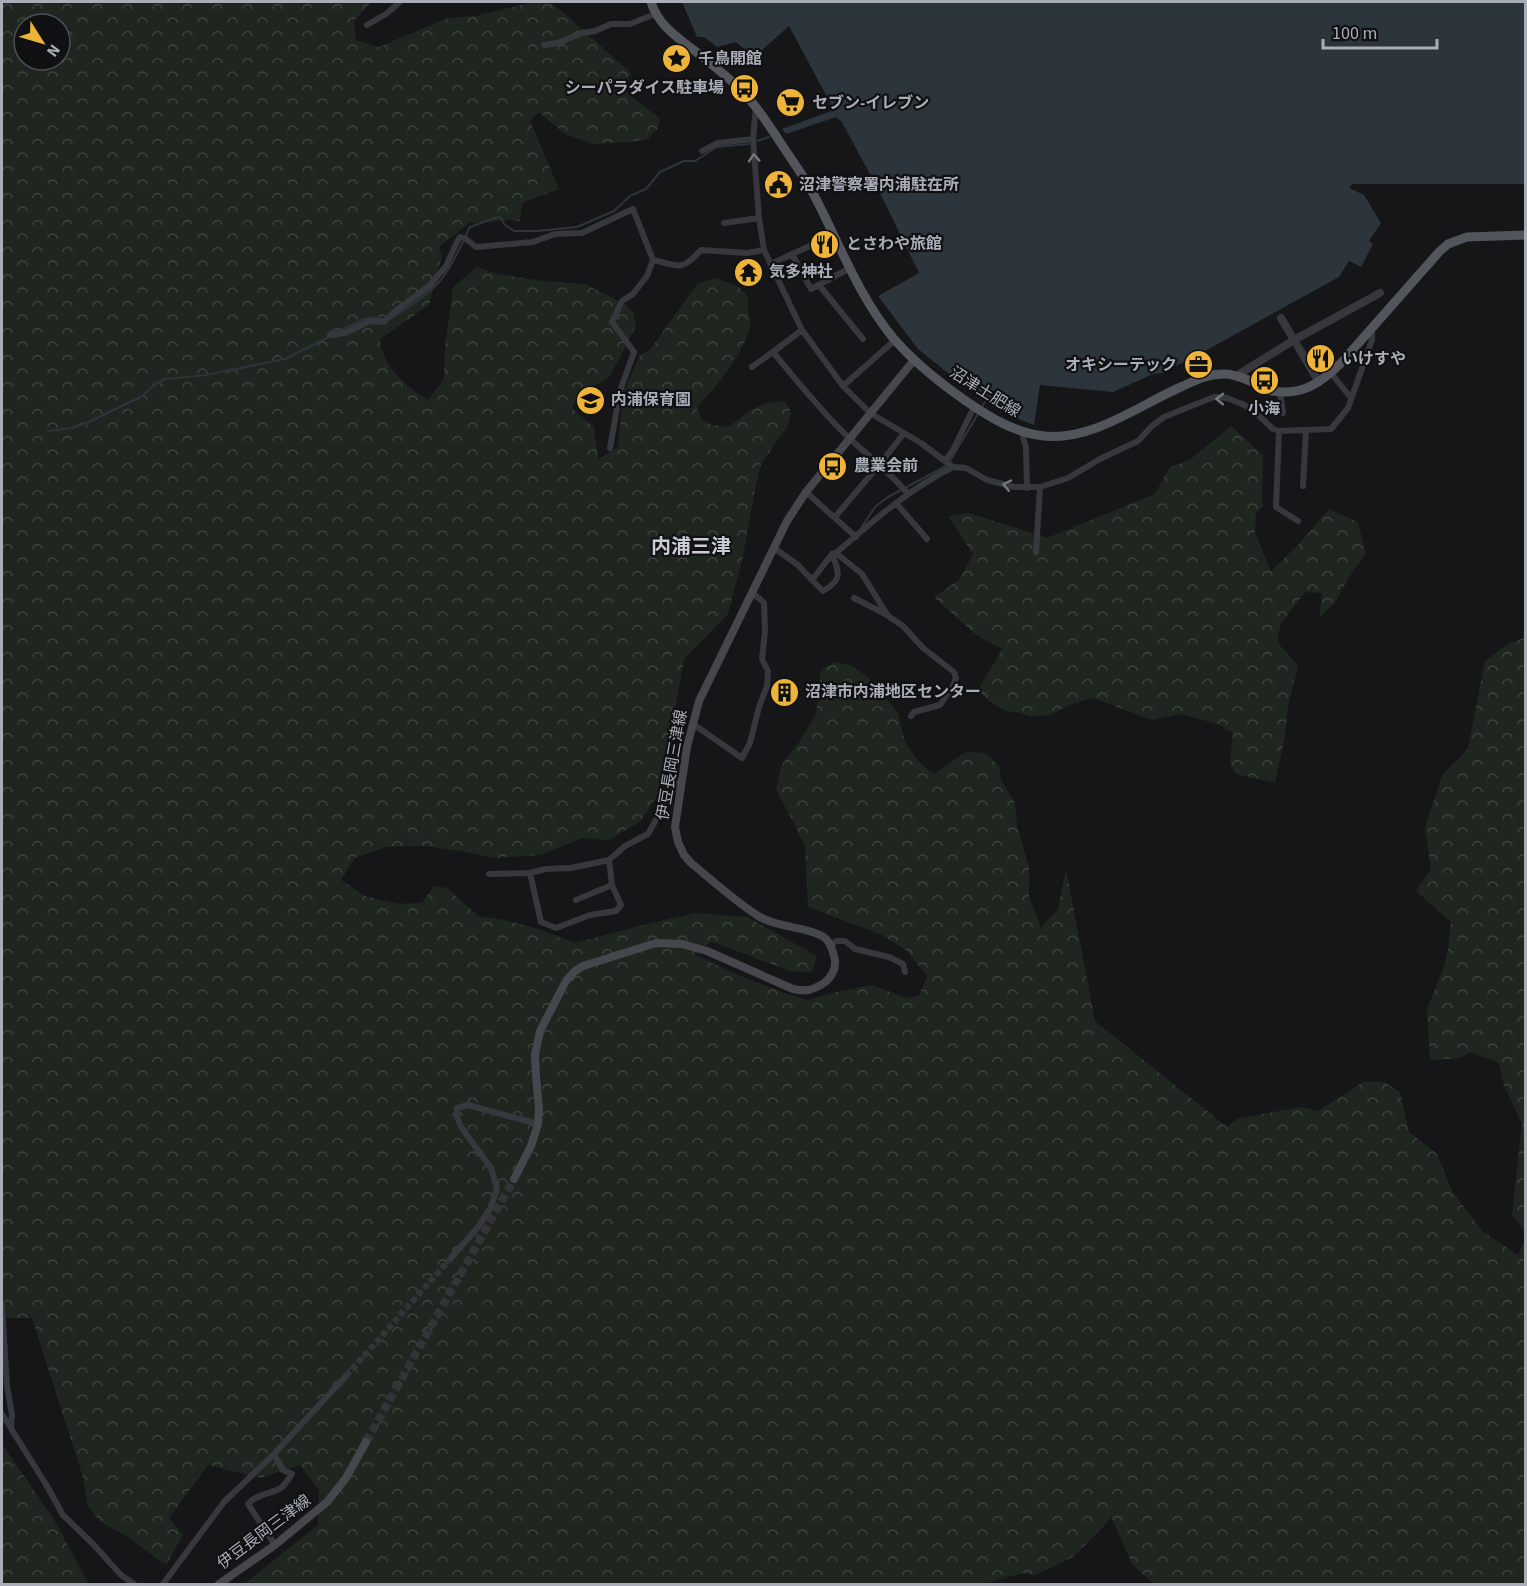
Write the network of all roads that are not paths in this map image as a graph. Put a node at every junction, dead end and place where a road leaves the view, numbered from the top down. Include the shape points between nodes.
1 (400, 2) edge
2 (651, 2) edge
3 (655, 14) junction
4 (367, 26) dead end
5 (544, 45) dead end
6 (756, 106) junction
7 (753, 139) junction
8 (702, 151) dead end
9 (612, 209) dead end
10 (617, 216) junction
11 (759, 218) junction
12 (724, 223) dead end
13 (833, 234) junction
14 (1526, 235) edge
15 (764, 250) junction
16 (792, 254) junction
17 (653, 260) junction
18 (771, 264) junction
19 (850, 268) junction
20 (819, 285) junction
21 (1380, 293) dead end
22 (1281, 318) dead end
23 (1372, 327) junction
24 (802, 330) junction
25 (330, 335) dead end
26 (863, 339) dead end
27 (895, 340) junction
28 (1294, 340) junction
29 (773, 352) junction
30 (914, 360) junction
31 (752, 367) dead end
32 (1331, 373) junction
33 (1236, 376) junction
34 (1319, 382) junction
35 (843, 386) junction
36 (1280, 393) junction
37 (1351, 398) junction
38 (974, 407) junction
39 (870, 413) junction
40 (1283, 413) dead end
41 (1306, 430) junction
42 (1279, 431) junction
43 (1022, 432) junction
44 (904, 433) junction
45 (850, 438) junction
46 (610, 448) dead end
47 (945, 461) junction
48 (880, 464) junction
49 (953, 467) junction
50 (1303, 486) dead end
51 (1040, 487) junction
52 (1027, 488) junction
53 (806, 492) junction
54 (908, 494) junction
55 (896, 503) junction
56 (835, 517) junction
57 (1298, 521) dead end
58 (856, 537) junction
59 (927, 539) dead end
60 (774, 548) junction
61 (1036, 552) dead end
62 (834, 554) junction
63 (812, 580) junction
64 (752, 593) junction
65 (854, 598) dead end
66 (888, 616) junction
67 (911, 716) dead end
68 (693, 724) junction
69 (681, 780) junction
70 (609, 860) junction
71 (530, 873) junction
72 (489, 874) dead end
73 (612, 885) junction
74 (576, 900) dead end
75 (830, 944) junction
76 (905, 972) dead end
77 (538, 1124) junction
78 (514, 1179) tunnel mouth
79 (452, 1258) tunnel mouth
80 (2, 1307) edge
81 (346, 1376) tunnel mouth
82 (2, 1414) edge
83 (11, 1428) junction
84 (366, 1443) tunnel mouth
85 (274, 1454) junction
86 (275, 1545) junction
87 (134, 1584) edge
88 (164, 1584) edge
89 (219, 1584) edge

1 - 4 street
2 - 3 main road, 沼津土肥線
3 - 5 street
3 - 6 main road, 沼津土肥線 via 665,28
6 - 7 street
6 - 13 main road, 沼津土肥線 via 814,195
7 - 8 street via 718,143
11 -> 7 street
9 - 10 street
10 - 17 street via 633,209
10 - 25 street via 582,233 555,234 533,242 476,247 463,238 430,285 384,322 370,321 345,333
11 - 12 street
11 - 15 street
13 - 16 street
13 - 19 main road, 沼津土肥線
14 - 23 main road via 1467,237 1448,244
15 - 17 street via 702,250 682,266
15 - 18 street
16 - 18 street
16 - 20 street via 811,289
17 - 46 street via 647,276 622,301 612,322 634,352 620,391
18 - 24 street
19 - 20 street
19 - 27 main road, 沼津土肥線
20 - 26 street
21 - 28 street
22 - 28 street
23 - 32 main road
23 - 37 street via 1372,340
24 - 29 street
24 - 35 street
27 - 30 main road, 沼津土肥線
27 - 35 street
28 - 33 street
28 - 34 street
29 - 31 street
29 - 45 street via 818,407
30 - 38 main road, 沼津土肥線
30 - 39 main road, 伊豆長岡三津線
32 - 34 main road
32 - 37 street
33 - 36 main road, 沼津土肥線
33 - 43 main road, 沼津土肥線 via 1222,374 1199,379 1076,434 1046,436
34 - 36 main road via 1299,391
35 - 39 street
36 - 40 street
37 - 41 street via 1331,429
38 - 43 main road, 沼津土肥線
38 - 47 street
39 - 44 street
39 - 45 main road, 伊豆長岡三津線
41 - 42 street
41 - 50 street
42 -> 51 street via 1242,404 1214,397 1164,417 1138,441 1068,478
42 - 57 street via 1276,507
43 - 52 street
44 - 47 street
44 - 48 street
45 - 48 street
45 - 53 main road, 伊豆長岡三津線
47 - 49 street
48 - 54 street
48 - 56 street
52 -> 49 street via 987,480 966,468
49 - 54 street
51 - 52 street
51 - 61 street
53 - 56 street
53 - 60 main road, 伊豆長岡三津線
54 - 55 street
55 - 58 street
55 - 59 street
56 - 58 street
58 - 62 street
60 - 63 street
60 - 64 main road, 伊豆長岡三津線
62 - 63 street
62 - 63 street via 839,574 836,582 823,591
62 - 66 street via 862,574
64 - 68 main road, 伊豆長岡三津線 via 699,701
64 - 68 street via 764,603 762,659 768,671 767,686 742,758
65 - 66 street
66 - 67 street via 947,665 956,678 940,705
68 - 69 main road, 伊豆長岡三津線
69 - 70 street via 648,834
69 - 75 main road, 伊豆長岡三津線 via 675,826 678,842 691,863 762,918 824,937
70 - 71 street
70 - 73 street
71 - 72 street
71 - 73 street via 541,922 556,928 590,915 616,911 621,905
73 - 74 street
75 - 76 street via 845,941 855,949 889,957 903,964
75 - 77 main road via 835,965 831,978 805,992 682,944 656,943 583,966 566,981 540,1031 536,1055
77 - 78 main road
77 - 79 street via 468,1105 457,1108 462,1128 491,1168 497,1189 490,1209
80 - 83 street
81 - 85 street
82 - 83 street
83 - 87 street via 63,1515
84 - 86 main road, 伊豆長岡三津線 via 327,1502
85 - 86 street via 283,1470 292,1474 282,1488 249,1504
85 - 88 street via 224,1502
86 - 89 main road, 伊豆長岡三津線

